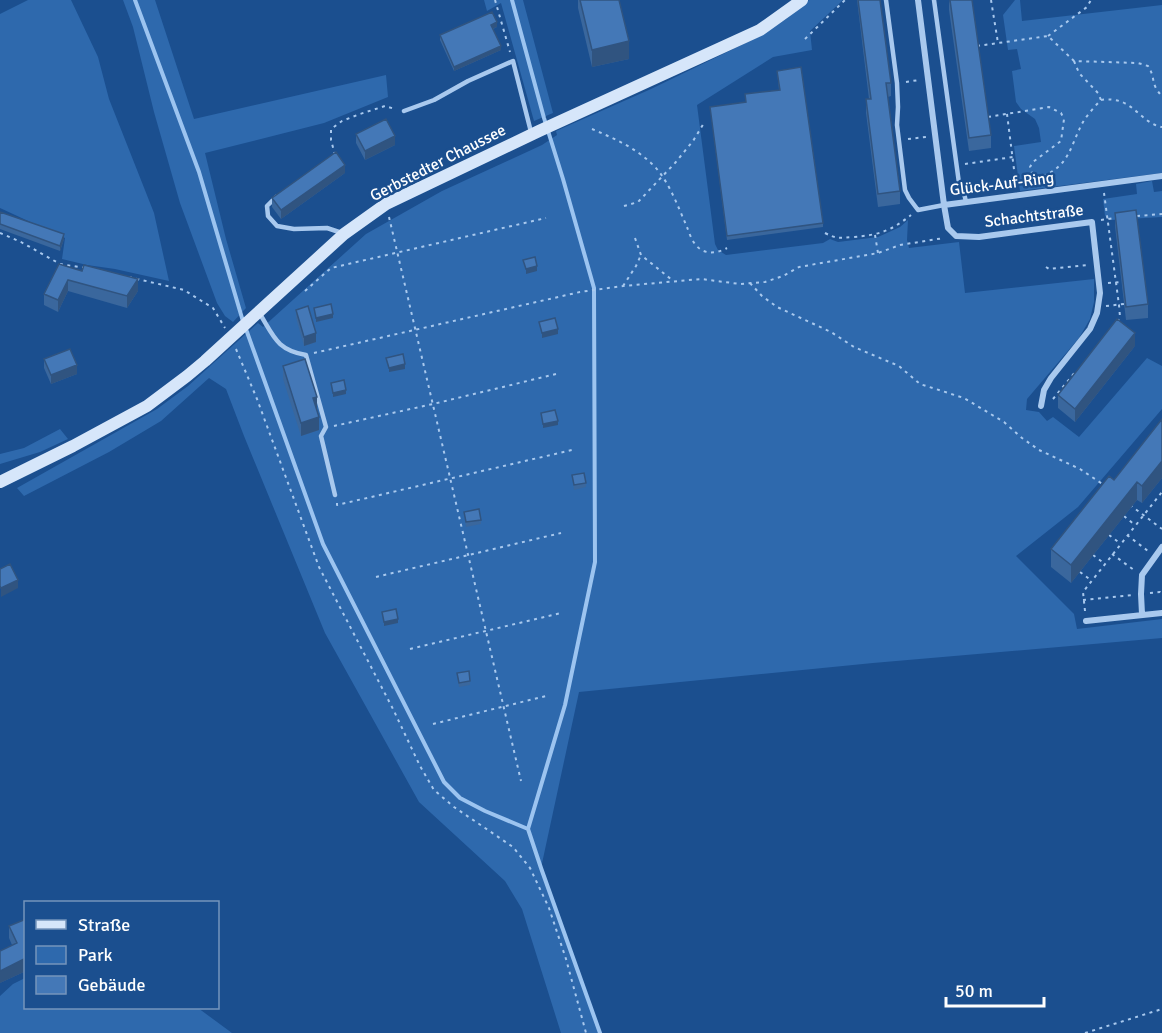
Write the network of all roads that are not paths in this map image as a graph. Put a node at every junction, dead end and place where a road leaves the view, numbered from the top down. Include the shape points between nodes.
1 (802, 0) edge
2 (886, 0) edge
3 (918, 0) edge
4 (934, 0) edge
5 (404, 111) road end
6 (536, 133) junction
7 (1162, 176) edge
8 (281, 194) edge
9 (966, 202) junction
10 (944, 205) junction
11 (344, 234) junction
12 (253, 316) junction
13 (1041, 406) dead end
14 (0, 482) edge
15 (335, 495) road end
16 (1162, 547) edge
17 (1162, 612) edge
18 (1142, 615) junction
19 (1086, 621) road end

1 - 6 main road, Gerbstedter Chaussee via 760,30
2 - 10 lane via 905,190 918,210
3 - 10 street, Glück-Auf-Ring
4 - 9 lane via 956,165
5 - 6 lane via 513,61
6 - 11 main road, Gerbstedter Chaussee via 386,204
7 - 9 street, Glück-Auf-Ring
8 - 11 lane via 267,206 268,216 277,226 327,228
9 - 10 street, Glück-Auf-Ring
10 - 13 street, Schachtstraße via 948,228 956,236 979,237 1092,222 1100,293 1097,313 1090,329 1051,378
11 - 12 main road, Gerbstedter Chaussee
12 - 14 main road, Gerbstedter Chaussee via 187,376 147,406
12 - 15 lane via 277,343 292,353 306,355 326,427 321,436
16 - 18 street via 1142,574
17 - 18 street
18 - 19 street

